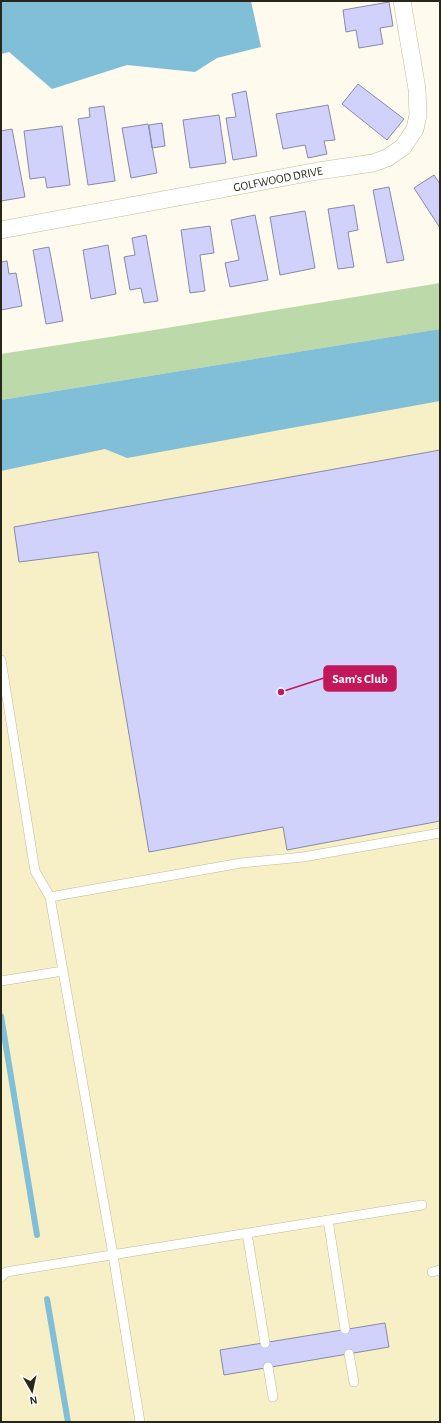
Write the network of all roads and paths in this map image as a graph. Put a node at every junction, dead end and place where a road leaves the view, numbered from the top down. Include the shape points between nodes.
1 (402, 1) edge
2 (1, 230) edge
3 (1, 660) edge
4 (440, 833) edge
5 (50, 897) junction
6 (63, 971) junction
7 (1, 981) edge
8 (422, 1205) dead end
9 (328, 1220) junction
10 (247, 1233) junction
11 (113, 1255) junction
12 (1, 1277) edge
13 (345, 1329) dead end
14 (265, 1343) dead end
15 (349, 1354) dead end
16 (268, 1367) dead end
17 (354, 1382) dead end
18 (273, 1397) dead end
19 (140, 1422) edge

1 - 2 street, GOLFWOOD DRIVE via 417,89 418,115 415,130 403,147 387,158 373,163
3 - 5 lane via 35,871
4 - 5 lane via 303,857 241,863
5 - 6 lane
6 - 7 lane
6 - 11 lane
8 - 9 lane
9 - 10 lane
9 - 13 lane
10 - 11 lane
10 - 14 lane
11 - 12 lane via 6,1272
11 - 19 lane
15 - 17 lane
16 - 18 lane

